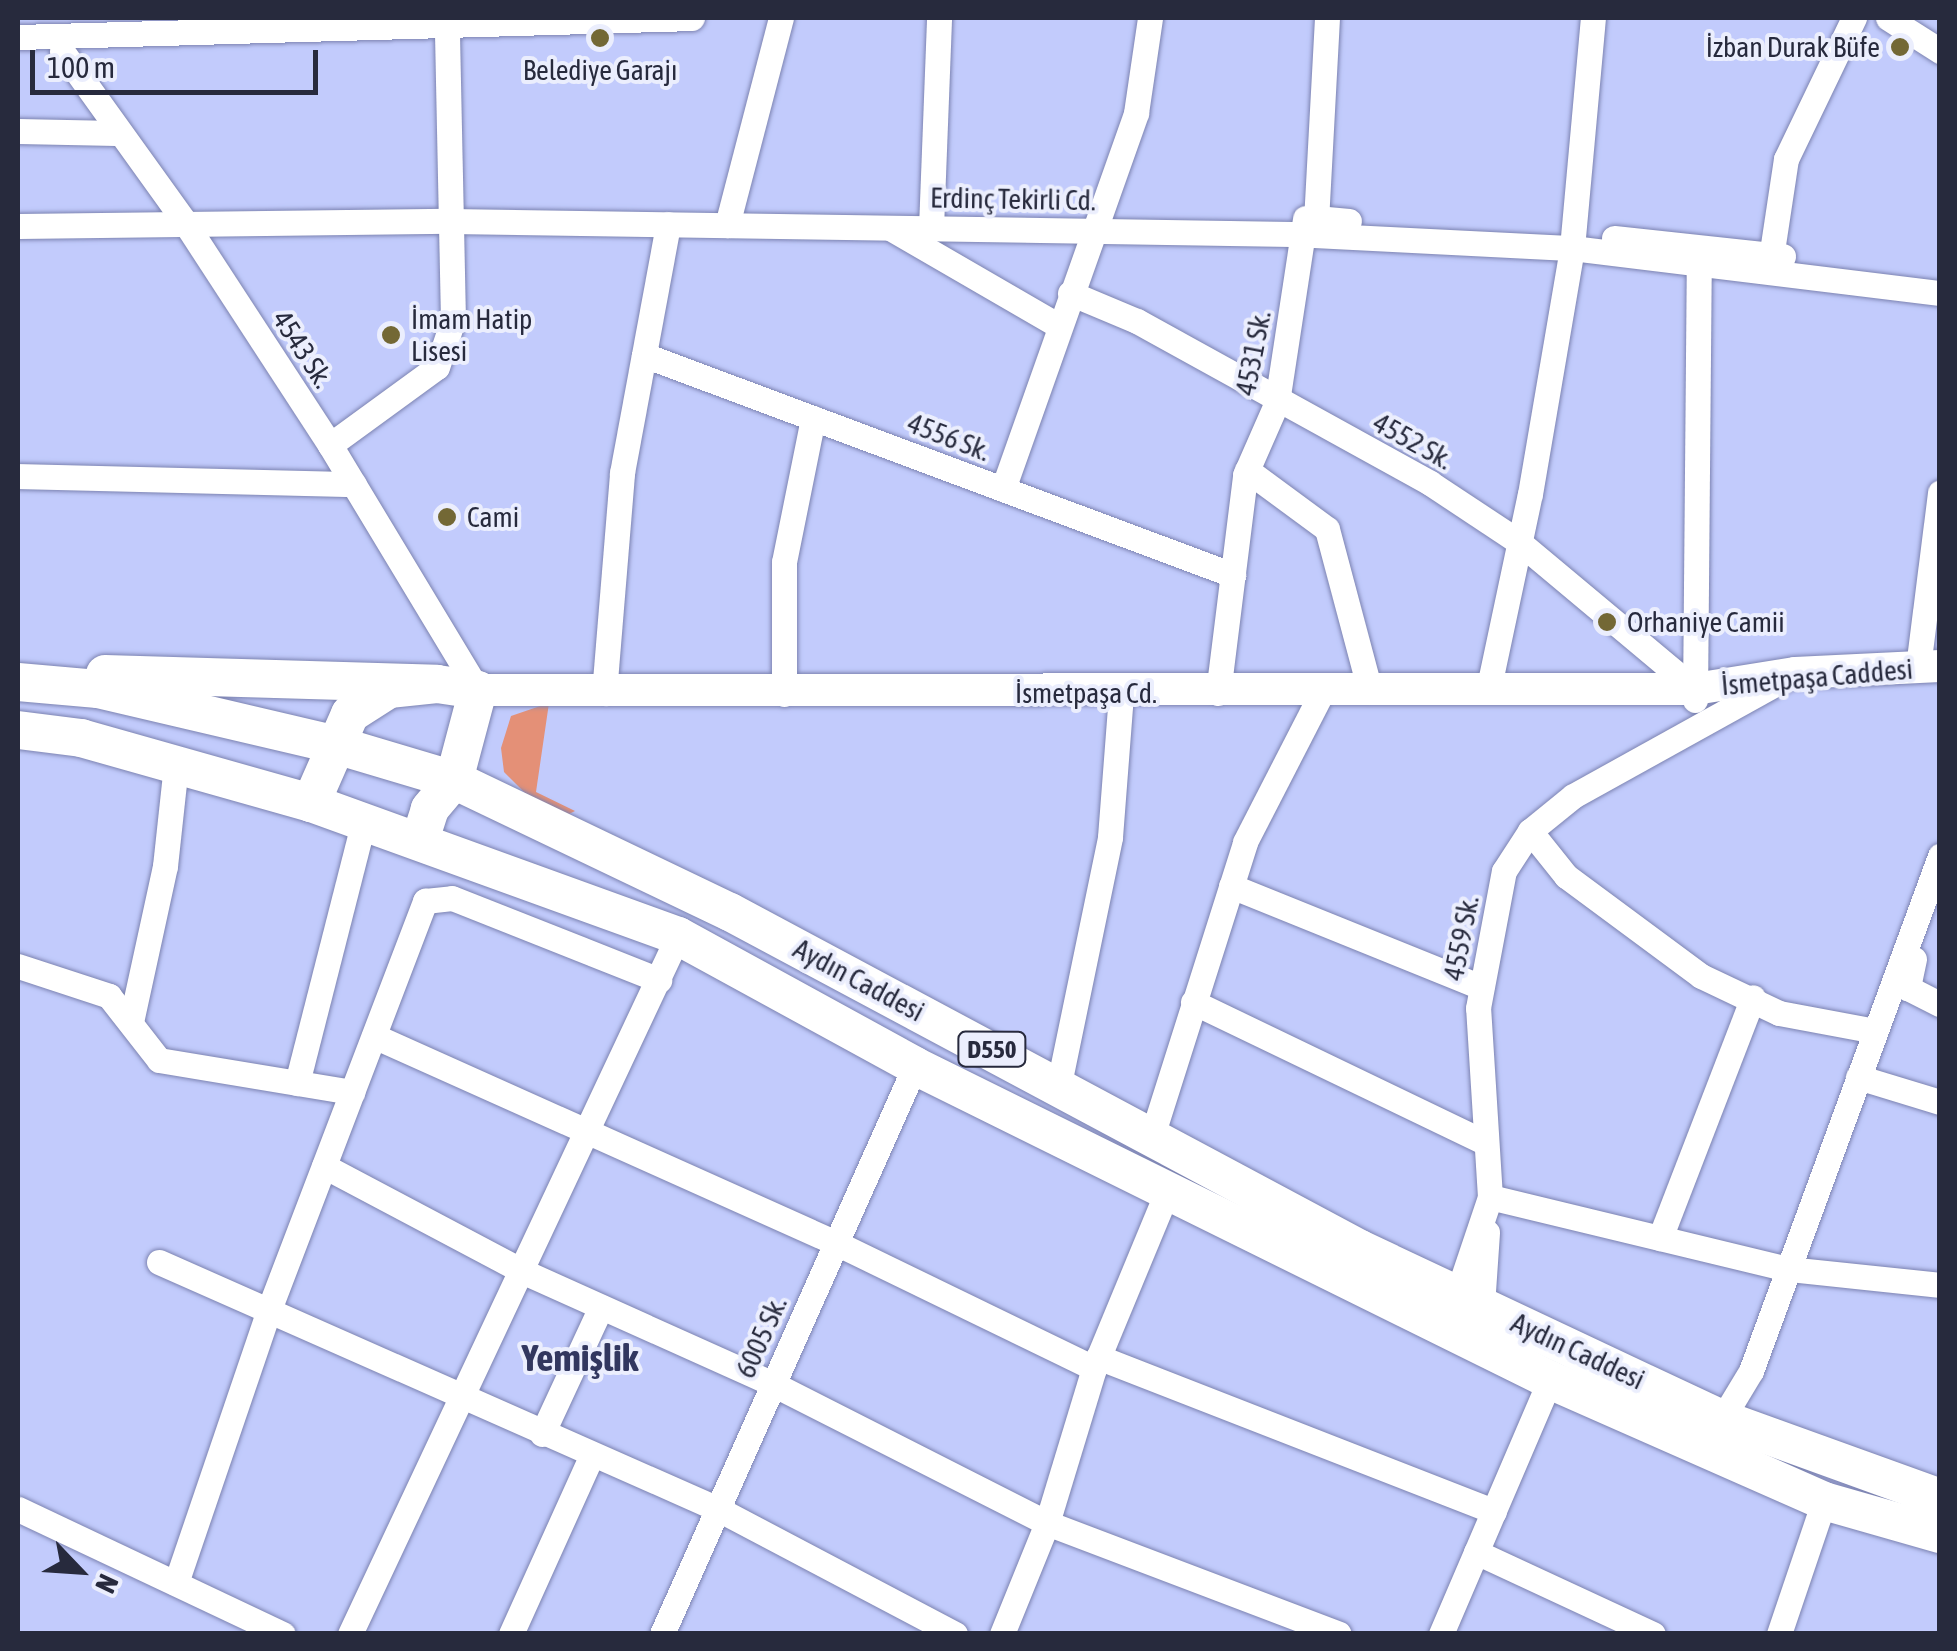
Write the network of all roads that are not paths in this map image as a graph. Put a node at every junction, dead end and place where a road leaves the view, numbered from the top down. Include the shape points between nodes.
1 (692, 18) edge
2 (781, 18) edge
3 (940, 18) edge
4 (1150, 18) edge
5 (1311, 18) edge
6 (1327, 18) edge
7 (1592, 18) edge
8 (1854, 18) edge
9 (1888, 18) edge
10 (1916, 18) edge
11 (447, 26) junction
12 (1940, 36) edge
13 (18, 38) edge
14 (62, 51) dead end
15 (1940, 51) edge
16 (18, 131) edge
17 (116, 134) junction
18 (184, 221) junction
19 (450, 221) junction
20 (668, 224) junction
21 (727, 225) junction
22 (18, 226) edge
23 (889, 228) junction
24 (931, 228) junction
25 (1091, 231) junction
26 (1304, 234) junction
27 (1573, 241) junction
28 (1770, 263) junction
29 (1699, 265) junction
30 (1940, 283) edge
31 (1940, 293) edge
32 (1070, 294) junction
33 (1059, 326) junction
34 (644, 355) junction
35 (1278, 402) junction
36 (813, 418) junction
37 (330, 445) junction
38 (1248, 470) junction
39 (18, 476) edge
40 (354, 484) junction
41 (1003, 489) junction
42 (1940, 492) edge
43 (1520, 542) junction
44 (1233, 575) junction
45 (1929, 667) edge
46 (1795, 673) junction
47 (25, 683) edge
48 (437, 684) junction
49 (1695, 690) junction
50 (1488, 691) junction
51 (604, 692) junction
52 (1322, 692) junction
53 (1370, 692) junction
54 (1121, 693) junction
55 (1218, 693) junction
56 (784, 694) junction
57 (477, 702) junction
58 (1697, 729) junction
59 (18, 730) edge
60 (334, 744) junction
61 (176, 764) junction
62 (454, 780) junction
63 (311, 802) junction
64 (532, 816) junction
65 (364, 820) junction
66 (1530, 831) junction
67 (420, 839) junction
68 (1940, 856) edge
69 (1230, 886) junction
70 (1940, 888) edge
71 (678, 936) junction
72 (18, 966) edge
73 (659, 980) junction
74 (1482, 988) junction
75 (1890, 989) junction
76 (1752, 997) junction
77 (1193, 1002) junction
78 (1940, 1004) edge
79 (1940, 1016) edge
80 (131, 1022) junction
81 (1875, 1031) junction
82 (374, 1036) junction
83 (915, 1066) junction
84 (1858, 1077) junction
85 (297, 1083) junction
86 (1059, 1084) junction
87 (352, 1092) junction
88 (1940, 1102) edge
89 (588, 1129) junction
90 (1152, 1136) junction
91 (1484, 1142) junction
92 (324, 1166) junction
93 (1169, 1187) junction
94 (1490, 1197) junction
95 (1660, 1238) junction
96 (836, 1244) junction
97 (159, 1262) dead end
98 (1788, 1269) junction
99 (524, 1272) junction
100 (1940, 1285) edge
101 (1469, 1300) junction
102 (270, 1307) junction
103 (601, 1307) junction
104 (1096, 1362) junction
105 (1550, 1380) junction
106 (773, 1384) junction
107 (463, 1400) junction
108 (1722, 1418) junction
109 (542, 1434) junction
110 (592, 1455) junction
111 (1940, 1498) edge
112 (1824, 1501) junction
113 (718, 1508) junction
114 (18, 1509) edge
115 (1494, 1511) junction
116 (1047, 1523) junction
117 (1940, 1534) edge
118 (1476, 1552) junction
119 (176, 1583) junction
120 (283, 1634) edge
121 (350, 1634) edge
122 (511, 1634) edge
123 (662, 1634) edge
124 (955, 1634) edge
125 (1002, 1634) edge
126 (1339, 1634) edge
127 (1441, 1634) edge
128 (1653, 1634) edge
129 (1780, 1634) edge

1 - 11 street
2 - 21 street
3 - 24 street
4 - 25 street via 1136,113
5 - 26 street, 4531 Sk.
6 - 27 street via 1316,218
7 - 27 street
8 - 28 street via 1786,159
9 - 15 street
10 - 12 street
11 - 13 street
11 - 19 street
14 - 17 street, 4543 Sk.
16 - 17 street
17 - 18 street, 4543 Sk.
18 - 19 street, Erdinç Tekirli Cd.
18 - 22 street, Erdinç Tekirli Cd.
18 - 37 street, 4543 Sk.
19 - 20 street, Erdinç Tekirli Cd.
19 - 37 street via 453,320 437,368
20 - 21 street, Erdinç Tekirli Cd.
20 - 34 street
21 - 23 street, Erdinç Tekirli Cd.
23 - 24 street, Erdinç Tekirli Cd.
23 - 33 street
24 - 25 street, Erdinç Tekirli Cd.
25 - 26 street, Erdinç Tekirli Cd.
25 - 32 street
26 - 27 street, Erdinç Tekirli Cd.
26 - 35 street, 4531 Sk.
27 - 28 street
27 - 29 street, Erdinç Tekirli Cd.
27 - 43 street
28 - 29 street, Erdinç Tekirli Cd.
28 - 30 street
28 - 31 street, Erdinç Tekirli Cd.
29 - 49 street
32 - 33 street
32 - 35 street, 4552 Sk. via 1137,321
33 - 41 street
34 - 36 street, 4556 Sk.
34 - 51 street via 622,472
35 - 38 street, 4531 Sk.
35 - 43 street, 4552 Sk. via 1430,483
36 - 41 street, 4556 Sk.
36 - 56 street via 784,562
37 - 40 street, 4543 Sk.
38 - 44 street, 4531 Sk.
38 - 53 street via 1327,528
39 - 40 street
40 - 57 street, 4543 Sk.
41 - 44 street, 4556 Sk.
42 - 45 street
43 - 49 street, 4552 Sk.
43 - 50 street
44 - 55 street, 4531 Sk.
45 - 46 main road, İsmetpaşa Caddesi
46 - 49 main road, İsmetpaşa Caddesi
46 - 58 street, 4559 Sk.
47 - 48 highway via 118,674
47 - 60 highway, Aydın Caddesi / D550 via 98,688
48 - 57 highway
48 - 60 highway via 388,690 350,714
49 - 50 main road, İsmetpaşa Cd.
49 - 58 street
50 - 53 main road, İsmetpaşa Cd.
51 - 56 main road, İsmetpaşa Cd.
51 - 57 main road, İsmetpaşa Cd.
52 - 53 main road, İsmetpaşa Cd.
52 - 55 main road, İsmetpaşa Cd.
52 - 69 street via 1245,842
54 - 55 main road, İsmetpaşa Cd.
54 - 56 main road, İsmetpaşa Cd.
54 - 86 street via 1110,837
57 - 62 highway
57 - 64 highway via 480,749 496,782
58 - 66 street, 4559 Sk. via 1573,796
59 - 61 highway, Aydın Caddesi / D550 via 82,738
60 - 62 highway, Aydın Caddesi / D550
60 - 63 highway
61 - 63 highway, Aydın Caddesi / D550
61 - 80 street via 165,866
62 - 64 highway, Aydın Caddesi / D550
62 - 67 highway via 430,809
63 - 65 highway, Aydın Caddesi / D550
64 - 86 highway, Aydın Caddesi / D550
65 - 67 highway, Aydın Caddesi / D550
65 - 85 street
66 - 74 street, 4559 Sk. via 1504,870
66 - 76 street via 1566,876 1701,976
67 - 71 highway, Aydın Caddesi / D550
68 - 75 street
69 - 74 street
69 - 77 street
70 - 78 street via 1908,988
71 - 73 street
71 - 83 highway, Aydın Caddesi / D550
72 - 80 street via 109,996
73 - 82 street via 436,896 425,902
73 - 89 street
74 - 91 street, 4559 Sk.
75 - 79 street
75 - 81 street
76 - 81 street via 1778,1012
76 - 95 street
77 - 90 street
77 - 91 street
80 - 85 street via 158,1060
81 - 84 street
82 - 87 street
82 - 89 street
83 - 93 highway, Aydın Caddesi / D550
83 - 96 street, 6005 Sk.
84 - 88 street
84 - 98 street
85 - 87 street
86 - 90 highway, Aydın Caddesi / D550
87 - 92 street
89 - 96 street
89 - 99 street
90 - 101 highway, Aydın Caddesi / D550
91 - 94 street, 4559 Sk.
92 - 99 street
92 - 102 street
93 - 104 street
93 - 105 highway, Aydın Caddesi / D550
94 - 95 street
94 - 101 street, 4559 Sk.
95 - 98 street
96 - 104 street
96 - 106 street, 6005 Sk.
97 - 102 street
98 - 100 street
98 - 108 street via 1751,1371
99 - 103 street
99 - 107 street
101 - 108 highway, Aydın Caddesi / D550
102 - 107 street
102 - 119 street
103 - 106 street
103 - 109 street
104 - 115 street
104 - 116 street
105 - 112 highway, Aydın Caddesi / D550
105 - 115 street
106 - 113 street, 6005 Sk.
106 - 116 street
107 - 109 street
107 - 121 street
108 - 111 highway, Aydın Caddesi / D550
109 - 110 street
110 - 113 street
110 - 122 street
112 - 117 highway, Aydın Caddesi / D550
112 - 129 street
113 - 123 street, 6005 Sk.
113 - 124 street
114 - 119 street
115 - 118 street
116 - 125 street
116 - 126 street
118 - 127 street
118 - 128 street
119 - 120 street

